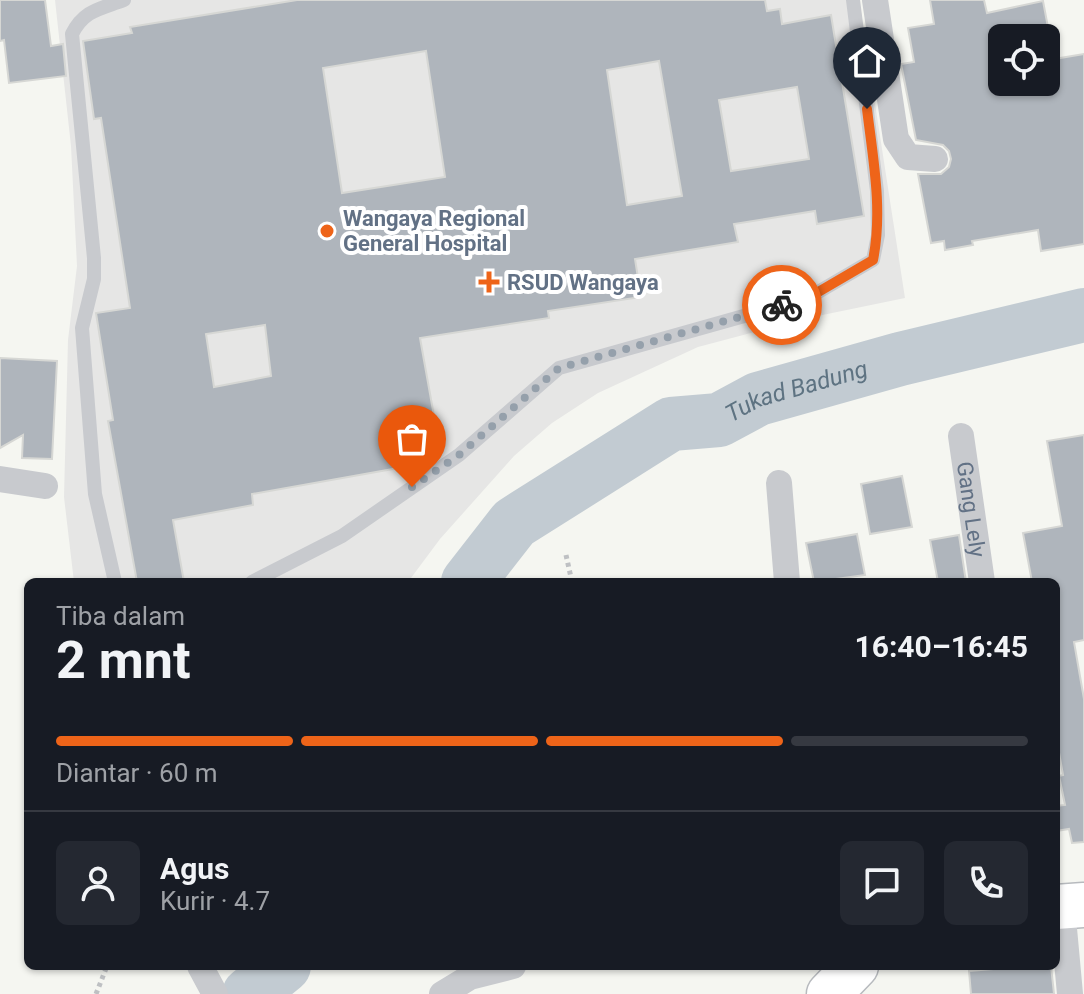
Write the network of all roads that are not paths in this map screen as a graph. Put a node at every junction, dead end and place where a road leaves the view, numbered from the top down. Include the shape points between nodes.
1 (124, 0) edge
2 (853, 0) edge
3 (875, 0) edge
4 (935, 159) dead end
5 (961, 436) dead end
6 (0, 479) edge
7 (779, 483) dead end
8 (45, 486) dead end
9 (114, 578) edge
10 (260, 578) edge
11 (787, 578) edge
12 (981, 578) edge
13 (1067, 906) edge
14 (202, 970) edge
15 (497, 970) edge
16 (215, 994) edge
17 (442, 994) edge
18 (1070, 994) edge

1 - 9 lane via 87,14 72,34 94,258 82,328 95,494
2 - 10 lane via 877,191 873,260 808,298 559,368 446,464 342,536
3 - 4 street via 896,139 908,157
5 - 12 street, Gang Lely
6 - 8 street
7 - 11 street
13 - 18 street
14 - 16 street
15 - 17 street via 470,977

